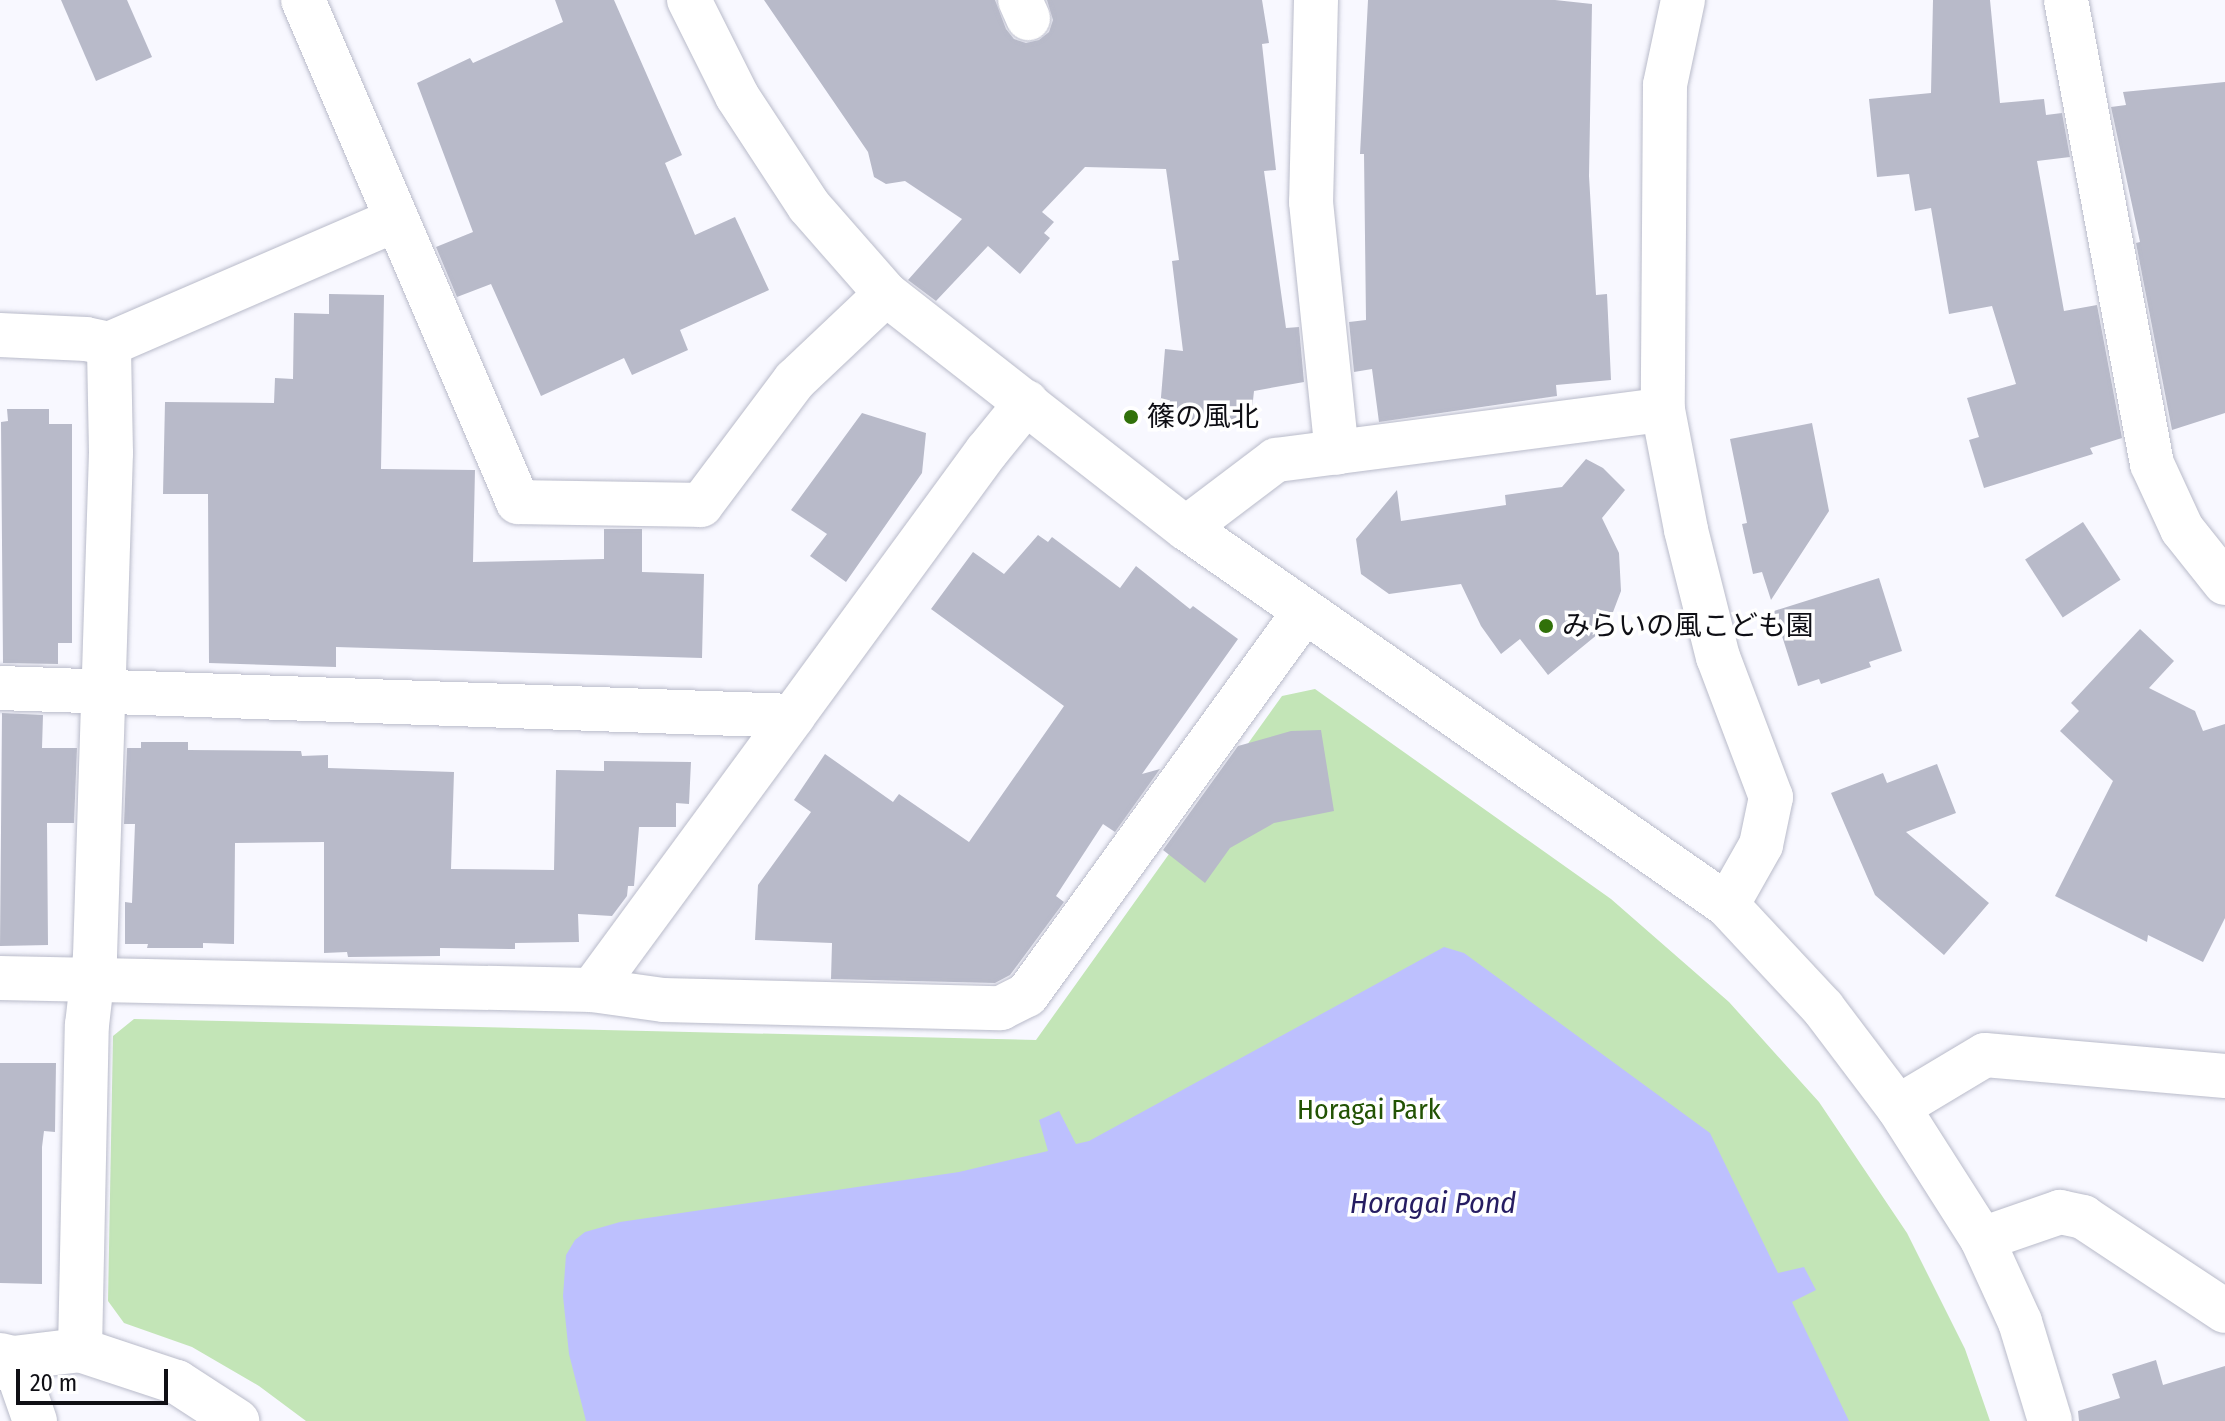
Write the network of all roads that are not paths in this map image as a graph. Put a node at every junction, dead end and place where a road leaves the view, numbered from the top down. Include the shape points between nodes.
1 (303, 0) edge
2 (689, 0) edge
3 (1316, 0) edge
4 (1683, 0) edge
5 (2066, 0) edge
6 (395, 220) junction
7 (886, 294) junction
8 (0, 335) edge
9 (109, 344) junction
10 (1027, 402) junction
11 (1663, 410) junction
12 (1337, 453) junction
13 (1186, 528) junction
14 (2225, 583) edge
15 (1304, 613) junction
16 (0, 688) edge
17 (102, 690) junction
18 (793, 716) junction
19 (1727, 905) junction
20 (0, 978) edge
21 (91, 979) junction
22 (592, 990) junction
23 (2225, 1076) edge
24 (1898, 1107) junction
25 (1982, 1239) junction
26 (2225, 1311) edge
27 (80, 1350) junction
28 (4, 1360) edge
29 (35, 1421) edge
30 (237, 1421) edge
31 (2050, 1421) edge

1 - 6 street
2 - 7 street via 737,96 809,206
3 - 12 street via 1311,202
4 - 11 street via 1665,85
5 - 14 street via 2152,464 2182,529
6 - 7 street via 518,502 701,505 795,380
6 - 9 street
7 - 10 street
8 - 9 street
9 - 17 street via 111,453
10 - 13 street
10 - 18 street
11 - 12 street
11 - 19 street via 1718,657 1771,797 1761,845
12 - 13 street via 1276,460
13 - 15 street
15 - 19 street
15 - 22 street via 1027,995 1001,1008 663,1000
16 - 17 street
17 - 18 street
17 - 21 street
18 - 22 street
19 - 24 street via 1823,1008
20 - 21 street
21 - 22 street
21 - 27 street
23 - 24 street via 1985,1055
24 - 25 street
25 - 26 street via 2060,1212 2083,1217
25 - 31 street via 2020,1322
27 - 28 street
27 - 30 street via 177,1382
28 - 29 street

